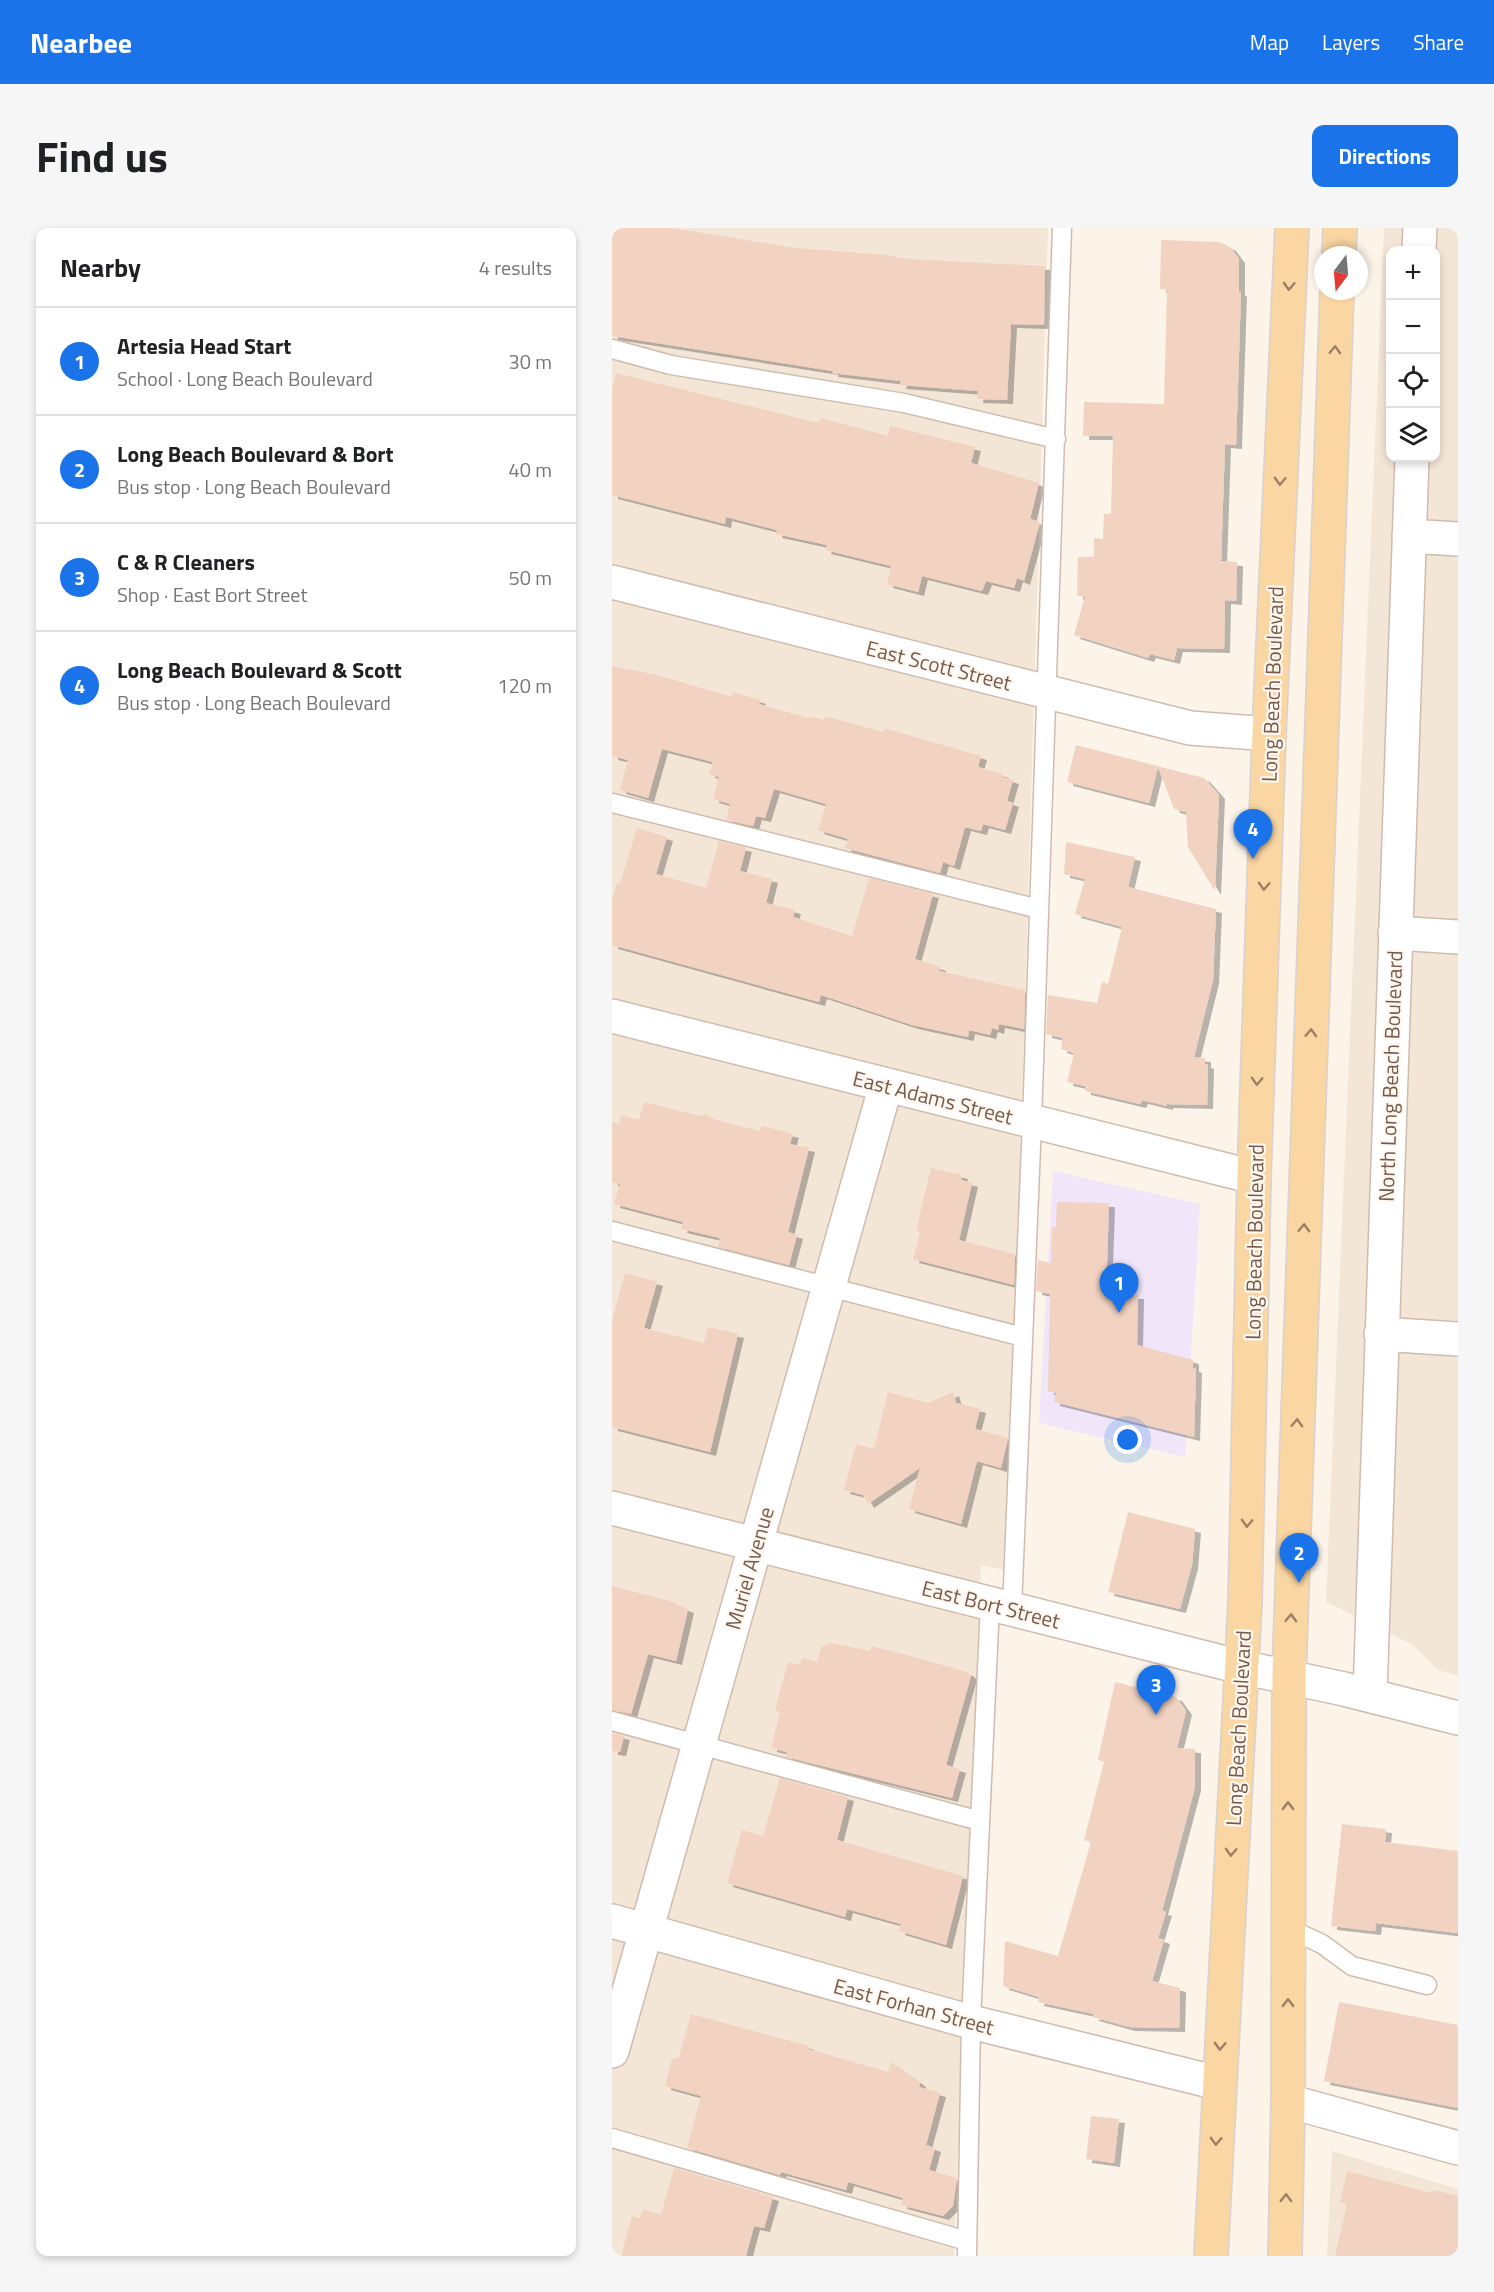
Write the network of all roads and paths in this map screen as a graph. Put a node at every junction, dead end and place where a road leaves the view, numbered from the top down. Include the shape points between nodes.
1 (1062, 228) edge
2 (1292, 228) edge
3 (1340, 228) edge
4 (1420, 228) edge
5 (1339, 246) edge
6 (1419, 246) edge
7 (1337, 300) edge
8 (612, 349) edge
9 (1056, 439) junction
10 (1412, 462) edge
11 (1409, 536) junction
12 (1458, 539) edge
13 (612, 582) edge
14 (1047, 692) junction
15 (1269, 734) junction
16 (612, 802) edge
17 (1039, 909) junction
18 (1395, 933) junction
19 (1458, 937) edge
20 (612, 1016) edge
21 (886, 1085) junction
22 (1032, 1122) junction
23 (1254, 1177) junction
24 (612, 1231) edge
25 (829, 1285) junction
26 (1381, 1334) junction
27 (1023, 1337) junction
28 (1458, 1340) edge
29 (612, 1508) edge
30 (756, 1545) junction
31 (1001, 1606) junction
32 (1241, 1667) junction
33 (1289, 1676) junction
34 (1370, 1695) junction
35 (1458, 1718) edge
36 (612, 1721) edge
37 (699, 1745) junction
38 (980, 1821) junction
39 (612, 1921) edge
40 (1288, 1928) junction
41 (646, 1931) junction
42 (1427, 1985) dead end
43 (971, 2022) junction
44 (612, 2051) edge
45 (1218, 2083) junction
46 (1288, 2101) junction
47 (612, 2138) edge
48 (1458, 2148) edge
49 (967, 2249) edge
50 (1211, 2256) edge
51 (1285, 2256) edge

1 - 9 lane
2 -> 15 main road, Long Beach Boulevard
3 - 5 main road
4 - 6 street
33 -> 7 main road
8 - 9 lane via 671,365 904,403
9 - 14 lane
10 - 11 street, North Long Beach Boulevard
11 - 12 street
11 - 18 street, North Long Beach Boulevard
13 - 14 street, East Scott Street
14 - 15 street, East Scott Street via 1190,729
14 - 17 lane
15 -> 23 main road, Long Beach Boulevard
16 - 17 lane
17 - 22 lane
18 - 19 street
18 - 26 street, North Long Beach Boulevard
20 - 21 street, East Adams Street
21 - 22 street, East Adams Street
21 - 25 street, Muriel Avenue
22 - 23 street, East Adams Street
22 - 27 lane
23 -> 32 main road, Long Beach Boulevard via 1250,1464
24 - 25 lane
25 - 27 lane
25 - 30 street, Muriel Avenue
26 - 28 street
26 - 34 street, North Long Beach Boulevard
27 - 31 lane
29 - 30 street, East Bort Street
30 - 31 street, East Bort Street
30 - 37 street, Muriel Avenue
31 - 32 street, East Bort Street
31 - 38 lane
32 - 33 street, East Bort Street
32 -> 45 main road, Long Beach Boulevard
33 - 34 street, East Bort Street
40 -> 33 main road
34 - 35 street, East Bort Street
36 - 37 lane
37 - 38 lane
37 - 41 street, Muriel Avenue
38 - 43 lane
39 - 41 street, East Forhan Street
40 - 42 lane via 1322,1944 1352,1966
46 -> 40 main road
41 - 43 street, East Forhan Street
41 - 44 street, Muriel Avenue
43 - 45 street, East Forhan Street
43 - 49 lane
45 -> 50 main road, Long Beach Boulevard
46 - 48 street
51 -> 46 main road
47 - 49 lane

